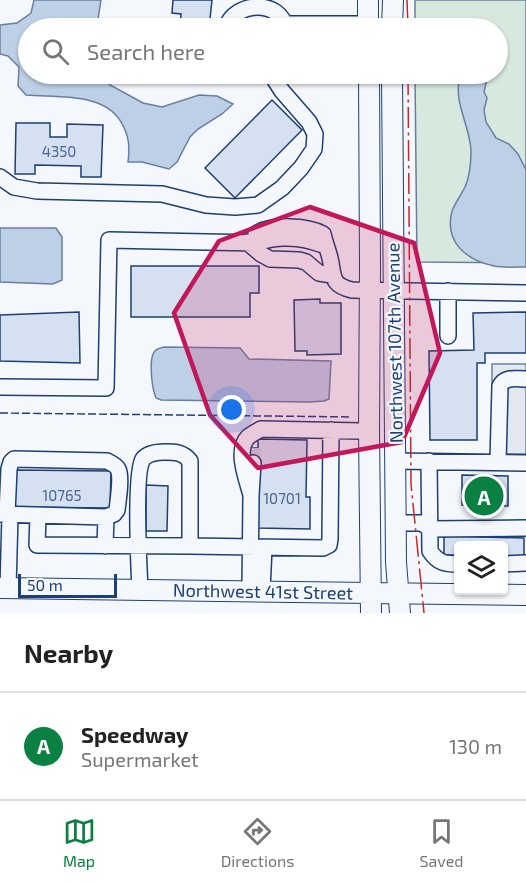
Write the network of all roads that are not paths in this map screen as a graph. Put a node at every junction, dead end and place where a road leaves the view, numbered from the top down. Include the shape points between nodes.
1 (368, 0) edge
2 (393, 0) edge
3 (262, 2) edge
4 (230, 18) edge
5 (280, 18) edge
6 (371, 18) edge
7 (392, 18) edge
8 (277, 84) edge
9 (369, 84) edge
10 (392, 84) edge
11 (0, 177) edge
12 (274, 234) junction
13 (247, 242) junction
14 (274, 259) junction
15 (325, 274) junction
16 (370, 291) junction
17 (448, 291) junction
18 (394, 292) junction
19 (526, 293) edge
20 (448, 336) dead end
21 (526, 379) edge
22 (0, 387) edge
23 (331, 430) junction
24 (369, 430) junction
25 (257, 431) junction
26 (395, 461) junction
27 (429, 461) junction
28 (498, 462) junction
29 (526, 463) edge
30 (251, 495) junction
31 (6, 514) edge
32 (38, 516) junction
33 (106, 517) junction
34 (396, 523) junction
35 (526, 528) edge
36 (430, 529) junction
37 (105, 546) junction
38 (138, 546) junction
39 (190, 546) junction
40 (257, 547) junction
41 (526, 563) edge
42 (454, 564) edge
43 (508, 564) edge
44 (4, 588) edge
45 (140, 590) junction
46 (256, 591) junction
47 (371, 592) junction
48 (398, 593) junction
49 (526, 595) edge
50 (372, 613) edge
51 (400, 613) edge

1 - 6 main road
2 - 7 main road
3 - 4 lane via 239,9
3 - 5 lane
8 - 11 lane via 309,122 315,134 314,149 282,188 258,205 206,205 162,194 37,191 14,187
9 - 16 main road, Northwest 107th Avenue
10 - 18 main road, Northwest 107th Avenue
12 - 13 lane via 265,229
12 - 14 lane
12 - 15 lane via 305,228 323,234 330,256
13 - 14 lane
13 - 22 lane via 109,240 106,388
14 - 15 lane via 306,262
15 - 16 lane via 347,289
16 - 18 lane
16 - 24 main road, Northwest 107th Avenue
17 - 18 lane
17 - 19 lane
17 - 20 lane
18 - 26 main road, Northwest 107th Avenue
21 - 28 lane via 506,379 500,386
23 - 24 lane
23 - 25 lane
23 - 40 lane via 329,545 319,549
24 - 47 main road, Northwest 107th Avenue
25 - 30 lane
25 - 30 lane via 246,440 243,450
26 - 27 lane
26 - 34 main road, Northwest 107th Avenue
27 - 28 lane
27 - 36 lane
28 - 29 lane
30 - 40 lane
31 - 32 lane
31 - 33 lane via 11,462 51,459 106,461 118,468 117,510
31 - 44 lane
32 - 33 lane
32 - 37 lane via 37,545
33 - 37 lane
34 - 36 lane via 422,523
34 - 48 main road, Northwest 107th Avenue
35 - 36 lane
36 - 42 lane via 430,551 436,559
37 - 38 lane
38 - 39 lane
38 - 39 lane via 140,472 144,458 155,453 179,453 191,464
38 - 45 lane
39 - 40 lane
40 - 46 lane
41 - 43 lane
44 - 45 main road, Northwest 41st Street
45 - 46 main road, Northwest 41st Street
46 - 47 main road, Northwest 41st Street
47 - 48 main road, Northwest 41st Street
47 - 50 main road, Northwest 107th Avenue
48 - 49 main road, Northwest 41st Street
48 - 51 main road, Northwest 107th Avenue

